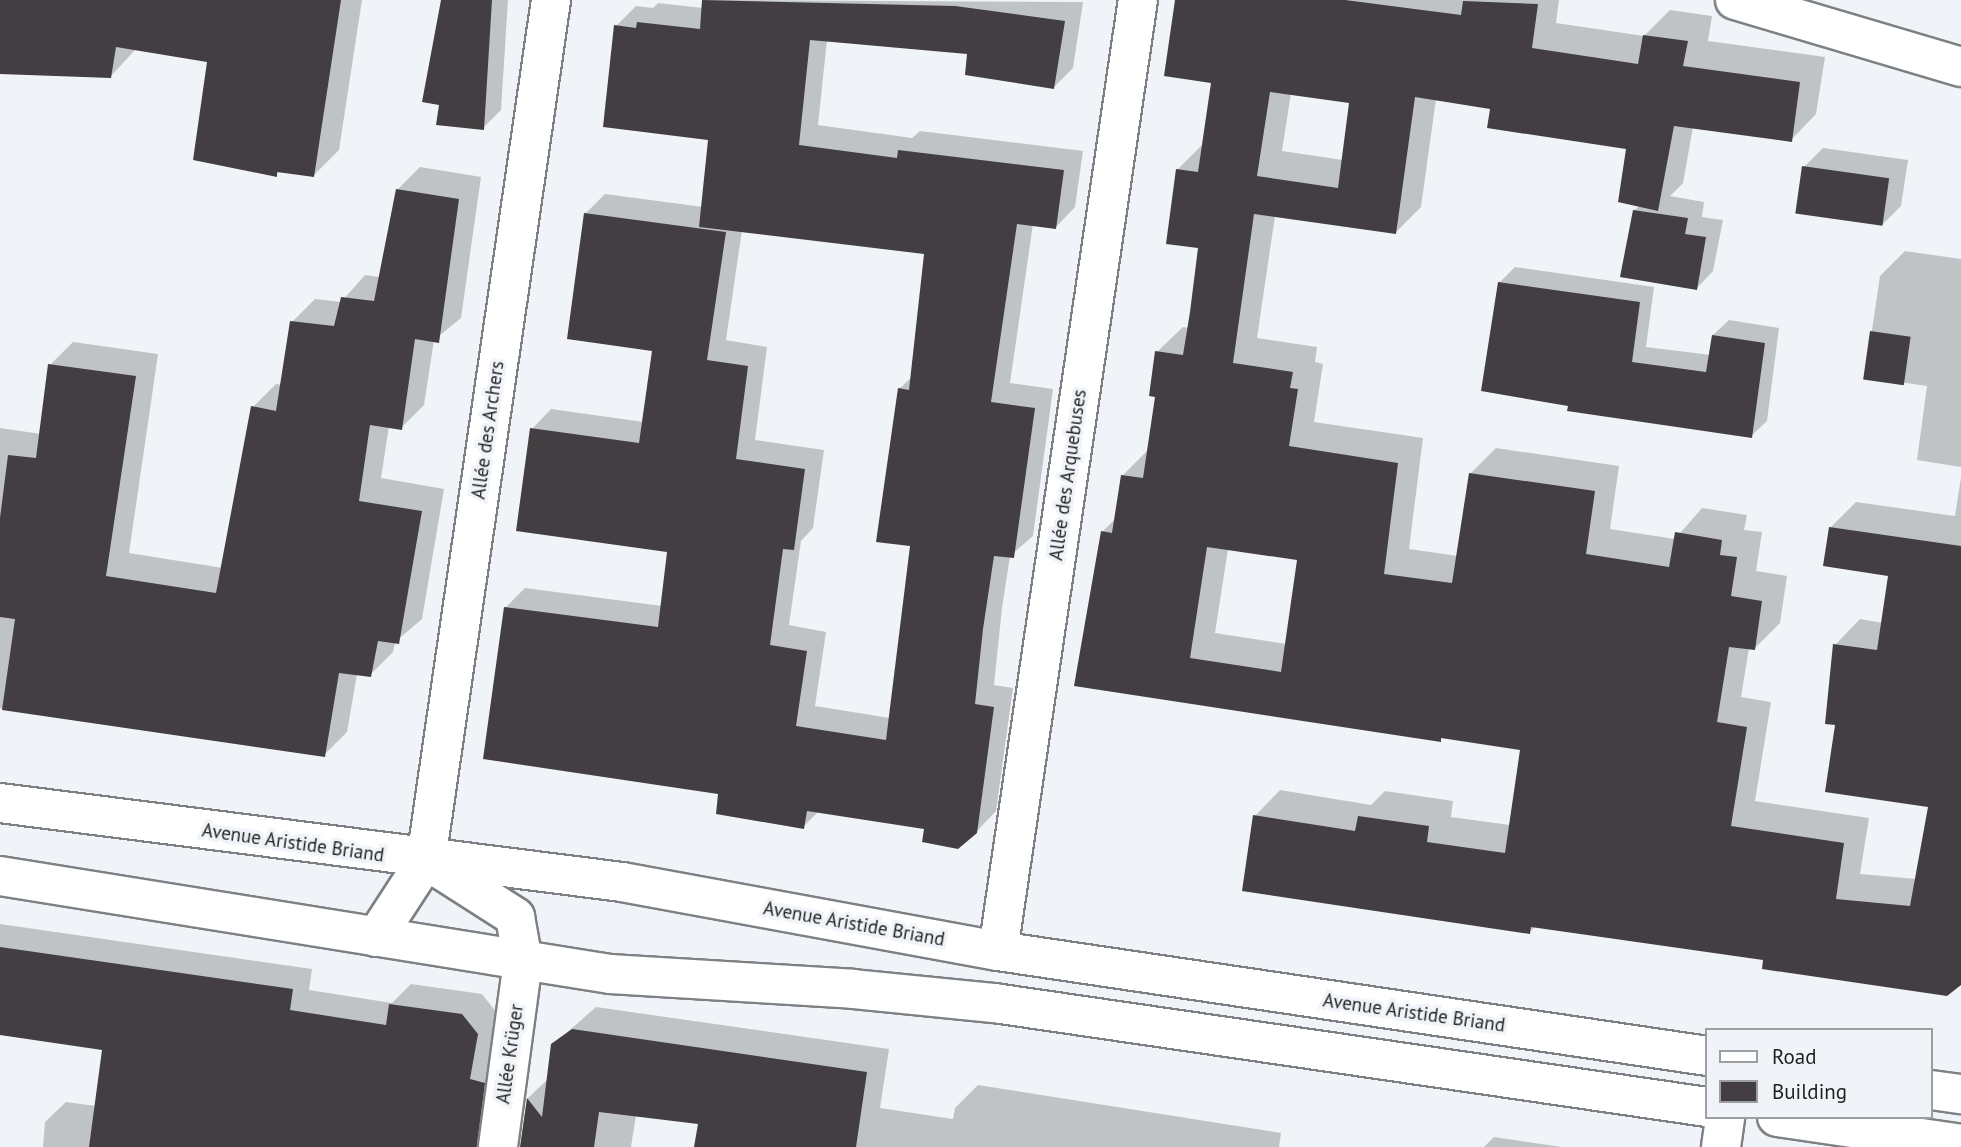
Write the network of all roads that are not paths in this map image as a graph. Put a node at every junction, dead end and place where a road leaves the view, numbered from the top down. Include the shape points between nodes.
1 (551, 0) edge
2 (1139, 0) edge
3 (1735, 0) edge
4 (1961, 67) edge
5 (0, 803) edge
6 (426, 860) junction
7 (0, 876) edge
8 (376, 937) junction
9 (998, 951) junction
10 (523, 961) junction
11 (1706, 1056) edge
12 (1933, 1090) edge
13 (1961, 1094) edge
14 (1706, 1107) edge
15 (1725, 1119) edge
16 (1791, 1119) edge
17 (1961, 1144) edge
18 (498, 1147) edge
19 (1721, 1147) edge

1 - 6 main road, Allée des Archers
2 - 9 main road, Allée des Arquebuses
3 - 4 main road
5 - 6 main road, Avenue Aristide Briand
6 - 8 main road
6 - 9 main road, Avenue Aristide Briand via 622,882
6 - 10 main road, Allée Krüger via 514,916
7 - 8 main road
8 - 10 main road
9 - 11 main road, Avenue Aristide Briand
10 - 14 main road via 610,974 994,1003
10 - 18 main road, Allée Krüger
12 - 13 main road
15 - 19 main road
16 - 17 main road

